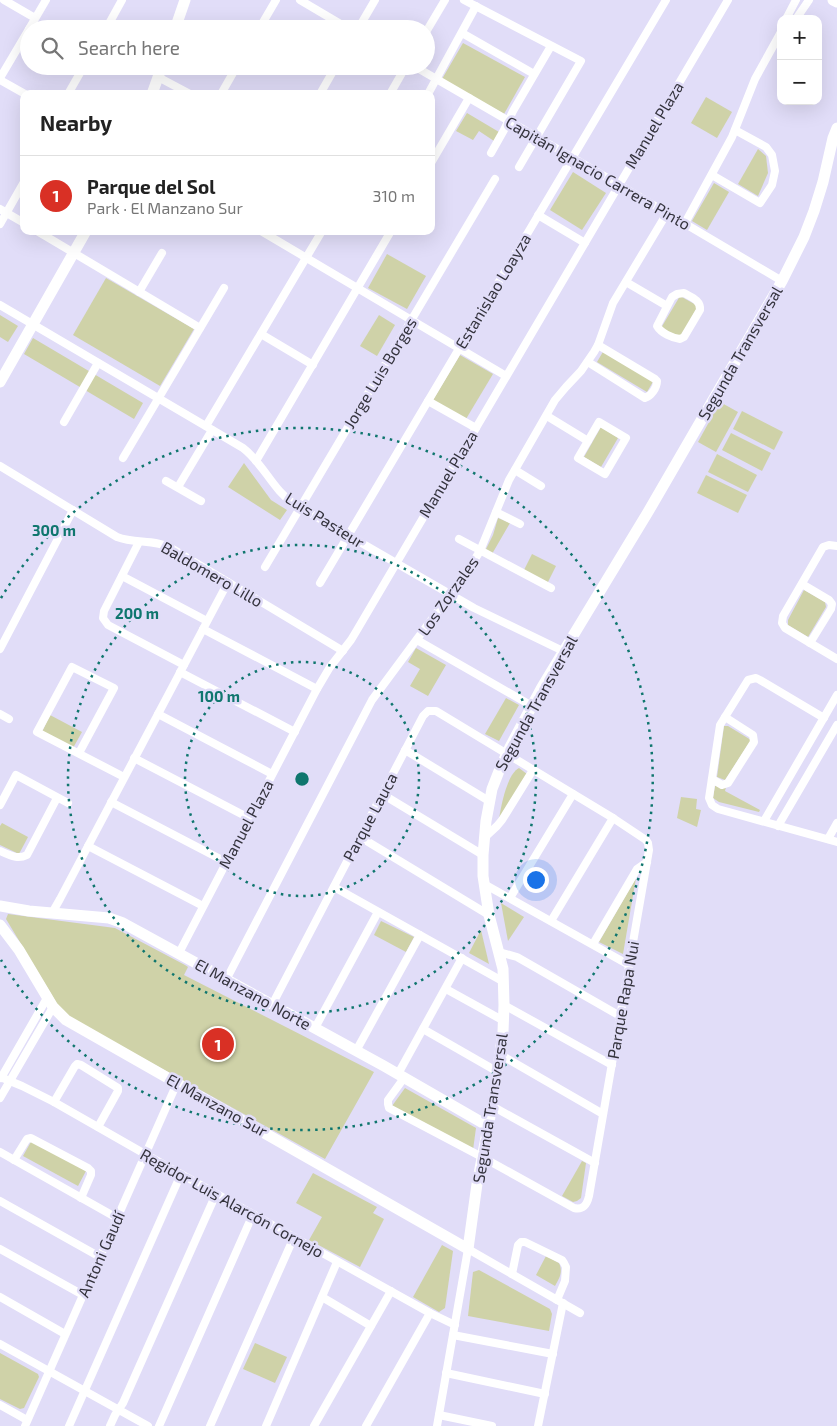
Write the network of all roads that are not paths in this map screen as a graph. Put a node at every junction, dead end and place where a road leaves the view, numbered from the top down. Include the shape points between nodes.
1 (4, 0) edge
2 (46, 0) edge
3 (122, 0) edge
4 (185, 0) edge
5 (276, 0) edge
6 (300, 0) edge
7 (374, 0) edge
8 (445, 0) edge
9 (464, 0) edge
10 (666, 0) edge
11 (728, 0) edge
12 (796, 0) edge
13 (809, 0) edge
14 (833, 0) edge
15 (837, 2) edge
16 (476, 6) junction
17 (788, 15) edge
18 (799, 15) edge
19 (35, 18) joint
20 (111, 20) edge
21 (178, 20) edge
22 (264, 20) edge
23 (334, 20) edge
24 (363, 20) edge
25 (433, 20) edge
26 (462, 33) junction
27 (777, 40) edge
28 (20, 45) edge
29 (551, 46) junction
30 (534, 74) junction
31 (79, 75) edge
32 (159, 75) edge
33 (164, 75) edge
34 (232, 75) edge
35 (331, 75) edge
36 (401, 75) edge
37 (429, 75) edge
38 (0, 79) edge
39 (436, 79) junction
40 (70, 90) edge
41 (153, 90) edge
42 (185, 90) edge
43 (223, 90) edge
44 (322, 90) edge
45 (392, 90) edge
46 (430, 90) edge
47 (20, 91) edge
48 (470, 98) junction
49 (508, 121) junction
50 (837, 128) edge
51 (735, 130) junction
52 (536, 137) junction
53 (491, 153) dead end
54 (435, 156) edge
55 (572, 158) junction
56 (519, 167) dead end
57 (712, 175) junction
58 (495, 179) dead end
59 (619, 185) junction
60 (20, 188) edge
61 (3, 211) edge
62 (667, 213) junction
63 (538, 215) junction
64 (20, 221) edge
65 (684, 223) junction
66 (0, 224) edge
67 (44, 235) edge
68 (84, 235) edge
69 (268, 235) edge
70 (320, 235) edge
71 (389, 235) edge
72 (585, 242) junction
73 (74, 253) junction
74 (162, 253) dead end
75 (306, 257) junction
76 (782, 281) junction
77 (626, 282) junction
78 (224, 288) dead end
79 (358, 288) junction
80 (139, 292) junction
81 (0, 304) edge
82 (667, 306) junction
83 (411, 320) junction
84 (33, 324) junction
85 (200, 328) junction
86 (261, 334) junction
87 (598, 345) junction
88 (459, 348) junction
89 (588, 362) junction
90 (98, 363) junction
91 (313, 365) junction
92 (506, 376) junction
93 (0, 382) edge
94 (158, 398) junction
95 (428, 401) junction
96 (547, 416) junction
97 (64, 422) dead end
98 (209, 428) junction
99 (476, 428) junction
100 (588, 440) junction
101 (123, 458) dead end
102 (256, 461) junction
103 (0, 466) edge
104 (515, 470) junction
105 (166, 480) dead end
106 (541, 486) dead end
107 (178, 488) junction
108 (200, 501) dead end
109 (300, 508) junction
110 (73, 510) junction
111 (496, 512) junction
112 (520, 524) dead end
113 (348, 536) junction
114 (459, 539) dead end
115 (140, 542) junction
116 (837, 546) edge
117 (480, 551) junction
118 (396, 563) junction
119 (265, 567) dead end
120 (122, 576) junction
121 (228, 582) junction
122 (320, 583) dead end
123 (802, 584) junction
124 (551, 588) dead end
125 (451, 595) junction
126 (207, 621) junction
127 (203, 629) junction
128 (417, 640) junction
129 (810, 643) junction
130 (0, 649) edge
131 (343, 651) junction
132 (563, 651) junction
133 (837, 659) edge
134 (182, 668) junction
135 (317, 689) junction
136 (837, 695) edge
137 (532, 706) junction
138 (0, 714) edge
139 (158, 714) junction
140 (725, 717) junction
141 (824, 718) junction
142 (9, 719) dead end
143 (837, 725) edge
144 (295, 732) junction
145 (835, 734) edge
146 (807, 747) junction
147 (405, 750) junction
148 (79, 754) junction
149 (507, 754) junction
150 (820, 754) junction
151 (134, 758) junction
152 (533, 770) junction
153 (272, 774) junction
154 (124, 777) junction
155 (712, 779) junction
156 (382, 794) junction
157 (573, 794) junction
158 (57, 798) junction
159 (489, 800) junction
160 (111, 802) junction
161 (68, 803) dead end
162 (0, 805) edge
163 (249, 818) junction
164 (614, 818) junction
165 (764, 821) junction
166 (837, 824) edge
167 (778, 826) junction
168 (360, 836) junction
169 (484, 838) junction
170 (828, 839) junction
171 (837, 842) edge
172 (88, 846) junction
173 (0, 851) edge
174 (483, 855) junction
175 (226, 862) junction
176 (647, 862) junction
177 (484, 884) junction
178 (334, 886) junction
179 (510, 898) junction
180 (203, 906) junction
181 (1, 908) edge
182 (52, 912) junction
183 (378, 912) junction
184 (489, 915) junction
185 (551, 921) junction
186 (0, 925) edge
187 (420, 935) junction
188 (592, 944) junction
189 (499, 952) junction
190 (179, 953) junction
191 (462, 958) junction
192 (629, 965) junction
193 (226, 980) junction
194 (504, 982) junction
195 (446, 989) junction
196 (50, 1002) junction
197 (272, 1005) junction
198 (504, 1005) junction
199 (620, 1016) junction
200 (504, 1021) junction
201 (315, 1028) junction
202 (423, 1029) junction
203 (356, 1051) junction
204 (500, 1055) junction
205 (612, 1065) junction
206 (498, 1072) junction
207 (401, 1076) junction
208 (1, 1078) edge
209 (9, 1081) junction
210 (177, 1083) junction
211 (0, 1098) edge
212 (54, 1102) junction
213 (492, 1106) junction
214 (603, 1114) junction
215 (488, 1126) junction
216 (98, 1127) junction
217 (0, 1152) edge
218 (145, 1154) junction
219 (482, 1157) junction
220 (14, 1160) junction
221 (595, 1163) junction
222 (181, 1174) junction
223 (216, 1194) junction
224 (81, 1198) junction
225 (0, 1201) edge
226 (252, 1214) junction
227 (117, 1218) junction
228 (294, 1237) junction
229 (0, 1249) edge
230 (468, 1249) junction
231 (100, 1257) junction
232 (338, 1262) junction
233 (512, 1274) junction
234 (391, 1291) junction
235 (82, 1295) junction
236 (0, 1297) edge
237 (322, 1297) junction
238 (560, 1301) junction
239 (430, 1313) junction
240 (580, 1313) dead end
241 (455, 1325) junction
242 (371, 1326) junction
243 (65, 1334) junction
244 (453, 1335) junction
245 (0, 1344) edge
246 (553, 1354) junction
247 (49, 1371) junction
248 (446, 1373) junction
249 (85, 1391) junction
250 (545, 1394) junction
251 (0, 1405) edge
252 (119, 1410) junction
253 (439, 1415) junction
254 (26, 1423) edge
255 (69, 1426) edge
256 (110, 1426) edge
257 (148, 1426) edge
258 (159, 1426) edge
259 (210, 1426) edge
260 (266, 1426) edge
261 (314, 1426) edge
262 (366, 1426) edge
263 (437, 1426) edge
264 (492, 1426) edge
265 (538, 1426) edge

1 - 19 street
2 - 19 street
3 - 20 street
4 - 21 street
5 - 22 street
6 - 23 street
7 - 24 street
8 - 25 street
9 - 16 street
10 - 55 street, Estanislao Loayza
11 - 59 street, Manuel Plaza
12 - 17 street
13 - 18 street
14 - 15 street
16 - 26 street
16 - 29 street
26 - 30 street
26 - 39 street
27 - 51 street via 755,79
28 - 38 street
29 - 30 street
29 - 52 street via 581,61
30 - 49 street
31 - 40 street
32 - 41 street
33 - 42 street
34 - 43 street
35 - 44 street
36 - 45 street
37 - 39 street, Capitán Ignacio Carrera Pinto
38 - 47 street
39 - 46 street
39 - 48 street, Capitán Ignacio Carrera Pinto
48 - 49 street, Capitán Ignacio Carrera Pinto
48 - 54 street
49 - 52 street, Capitán Ignacio Carrera Pinto
49 - 53 street
50 - 76 street, Segunda Transversal via 814,211
51 - 57 street
51 - 57 street via 766,146 772,155 775,171 772,185 760,204
52 - 55 street, Capitán Ignacio Carrera Pinto
52 - 56 street
55 - 59 street, Capitán Ignacio Carrera Pinto
55 - 63 street, Estanislao Loayza
57 - 65 street
58 - 83 street, Jorge Luis Borges
59 - 62 street, Capitán Ignacio Carrera Pinto
59 - 72 street, Manuel Plaza
60 - 61 street
61 - 64 street
61 - 66 street
62 - 65 street, Capitán Ignacio Carrera Pinto
62 - 77 street, Los Zorzales
63 - 72 street
63 - 88 street, Estanislao Loayza
65 - 76 street, Capitán Ignacio Carrera Pinto
67 - 73 street
68 - 73 street
69 - 75 street
70 - 75 street
71 - 79 street
72 - 92 street, Manuel Plaza
73 - 80 street
73 - 84 street
74 - 80 street
75 - 79 street
75 - 86 street
76 - 132 street, Segunda Transversal
77 - 82 street
77 - 87 street, Los Zorzales via 610,310
78 - 85 street
79 - 83 street
79 - 91 street
80 - 85 street
81 - 84 street, Luis Pasteur
82 - 82 street via 677,294 699,302 700,310 680,339 658,329
83 - 88 street
83 - 109 street, Jorge Luis Borges
84 - 90 street, Luis Pasteur
84 - 93 street
85 - 94 street
86 - 91 street
86 - 98 street
87 - 89 street, Los Zorzales
87 - 89 street via 657,381 657,385 649,396 642,397
88 - 92 street
88 - 95 street, Estanislao Loayza
89 - 96 street, Los Zorzales via 560,394
90 - 94 street, Luis Pasteur
90 - 97 street
91 - 102 street
92 - 99 street, Manuel Plaza
94 - 98 street, Luis Pasteur
94 - 101 street
95 - 99 street
95 - 113 street, Estanislao Loayza
96 - 100 street
96 - 104 street, Los Zorzales
98 - 102 street, Luis Pasteur
98 - 107 street
99 - 118 street, Manuel Plaza
100 - 100 street via 578,458 604,474 626,438 599,422
102 - 109 street, Luis Pasteur via 284,496
103 - 110 street, Baldomero Lillo
104 - 106 street
104 - 111 street, Los Zorzales
105 - 107 street
107 - 108 street
109 - 113 street, Luis Pasteur
109 - 119 street, Jorge Luis Borges
110 - 115 street, Baldomero Lillo via 117,537
110 - 130 street
111 - 112 street
111 - 117 street, Los Zorzales
113 - 118 street, Luis Pasteur
113 - 122 street, Estanislao Loayza
114 - 117 street
115 - 120 street
115 - 121 street, Baldomero Lillo via 166,545
116 - 123 street via 829,544 823,548
117 - 124 street
117 - 125 street, Los Zorzales
118 - 125 street, Luis Pasteur
118 - 131 street, Manuel Plaza
120 - 126 street
120 - 134 street via 102,616 104,621
121 - 126 street
121 - 131 street, Baldomero Lillo
123 - 129 street via 782,621 785,628
123 - 129 street via 832,604
125 - 128 street, Los Zorzales
125 - 132 street, Luis Pasteur
126 - 127 street
127 - 134 street
127 - 135 street
128 - 137 street
128 - 193 street, Los Zorzales via 372,700
129 - 133 street
131 - 135 street, Manuel Plaza
132 - 137 street, Segunda Transversal
134 - 139 street
134 - 144 street
135 - 144 street, Manuel Plaza
136 - 141 street
137 - 149 street, Segunda Transversal
138 - 142 street
139 - 151 street
139 - 153 street
140 - 141 street via 745,682 756,678
140 - 155 street via 720,725
140 - 155 street via 753,735 754,742 728,783
141 - 146 street
143 - 145 street
144 - 153 street, Manuel Plaza
145 - 150 street
146 - 150 street
146 - 165 street
147 - 149 street, Parque Lauca via 422,716 431,710
147 - 156 street, Parque Lauca
147 - 159 street
148 - 148 street via 114,688 72,667 37,732
148 - 154 street
149 - 152 street, Parque Rapa Nui
149 - 159 street, Segunda Transversal
150 - 167 street
151 - 154 street
151 - 163 street
152 - 157 street, Parque Rapa Nui
152 - 169 street via 498,826
153 - 163 street, Manuel Plaza
154 - 160 street
155 - 165 street via 709,798 715,807
156 - 168 street, Parque Lauca
156 - 174 street
157 - 164 street, Parque Rapa Nui
157 - 179 street
158 - 161 street
158 - 162 street via 16,775
158 - 173 street via 27,855 14,857
159 - 169 street, Segunda Transversal
160 - 172 street
160 - 175 street
163 - 175 street, Manuel Plaza
164 - 176 street, Parque Rapa Nui via 646,840 649,846
164 - 185 street
165 - 167 street
166 - 170 street
167 - 170 street
168 - 178 street, Parque Lauca
168 - 184 street
169 - 174 street, Segunda Transversal
170 - 171 street
172 - 180 street
172 - 182 street
174 - 177 street, Segunda Transversal
175 - 180 street, Manuel Plaza
176 - 188 street via 637,869
176 - 192 street, Parque Rapa Nui
177 - 179 street
177 - 184 street, Segunda Transversal
178 - 183 street
178 - 197 street, Parque Lauca
179 - 185 street
180 - 190 street, Manuel Plaza
181 - 182 street, El Manzano Norte
182 - 190 street, El Manzano Norte via 109,918
183 - 187 street
183 - 201 street
184 - 189 street, Segunda Transversal
185 - 188 street
186 - 196 street, El Manzano Sur
187 - 191 street
187 - 203 street
188 - 192 street
189 - 194 street, Segunda Transversal
189 - 199 street via 517,958
190 - 193 street, El Manzano Norte
191 - 194 street
191 - 195 street
192 - 199 street, Parque Rapa Nui
193 - 197 street, El Manzano Norte
194 - 198 street, Segunda Transversal
195 - 200 street
195 - 202 street
196 - 208 street
196 - 209 street
196 - 210 street, El Manzano Sur via 66,1020
197 - 201 street, El Manzano Norte
198 - 200 street, Segunda Transversal
198 - 205 street
199 - 205 street, Parque Rapa Nui
200 - 204 street, Segunda Transversal
201 - 203 street, El Manzano Norte
202 - 206 street
202 - 207 street
203 - 207 street, El Manzano Norte
204 - 206 street, Segunda Transversal
204 - 214 street
205 - 214 street, Parque Rapa Nui
206 - 213 street, Segunda Transversal
207 - 215 street, El Manzano Norte
207 - 219 street via 388,1100 389,1108
208 - 209 street, Regidor Luis Alarcón Cornejo
209 - 211 street
209 - 212 street, Regidor Luis Alarcón Cornejo
210 - 218 street, Antoni Gaudí
210 - 230 street, El Manzano Sur
212 - 216 street, Regidor Luis Alarcón Cornejo
212 - 216 street via 76,1065 81,1065 118,1088
213 - 215 street, Segunda Transversal
213 - 221 street
214 - 221 street, Parque Rapa Nui
215 - 219 street, Segunda Transversal
216 - 218 street, Regidor Luis Alarcón Cornejo
217 - 220 street
218 - 222 street, Regidor Luis Alarcón Cornejo
218 - 227 street, Antoni Gaudí
219 - 221 street, Parque Rapa Nui via 576,1208 588,1201
219 - 230 street, Segunda Transversal
220 - 224 street
220 - 224 street via 31,1138 88,1168 91,1175
222 - 223 street, Regidor Luis Alarcón Cornejo
222 - 249 street
223 - 226 street, Regidor Luis Alarcón Cornejo
223 - 252 street
224 - 227 street
225 - 231 street
226 - 228 street, Regidor Luis Alarcón Cornejo
226 - 258 street
227 - 231 street, Antoni Gaudí
228 - 232 street, Regidor Luis Alarcón Cornejo
228 - 259 street
229 - 235 street
230 - 233 street
230 - 241 street, Segunda Transversal
231 - 235 street, Antoni Gaudí
232 - 234 street, Regidor Luis Alarcón Cornejo
232 - 237 street
233 - 238 street
233 - 238 street via 521,1242 562,1260 566,1267
234 - 239 street, Regidor Luis Alarcón Cornejo
234 - 242 street
235 - 243 street, Antoni Gaudí
236 - 243 street
237 - 242 street
237 - 260 street
238 - 240 street
238 - 246 street
239 - 241 street, Regidor Luis Alarcón Cornejo
239 - 262 street
241 - 244 street, Segunda Transversal
242 - 261 street
243 - 247 street, Antoni Gaudí
244 - 246 street
244 - 248 street, Segunda Transversal
245 - 247 street
246 - 250 street
247 - 249 street
247 - 254 street, Antoni Gaudí
248 - 250 street
248 - 253 street, Segunda Transversal
249 - 252 street
249 - 255 street
250 - 265 street
251 - 254 street
252 - 256 street
252 - 257 street
253 - 263 street, Segunda Transversal
253 - 264 street

